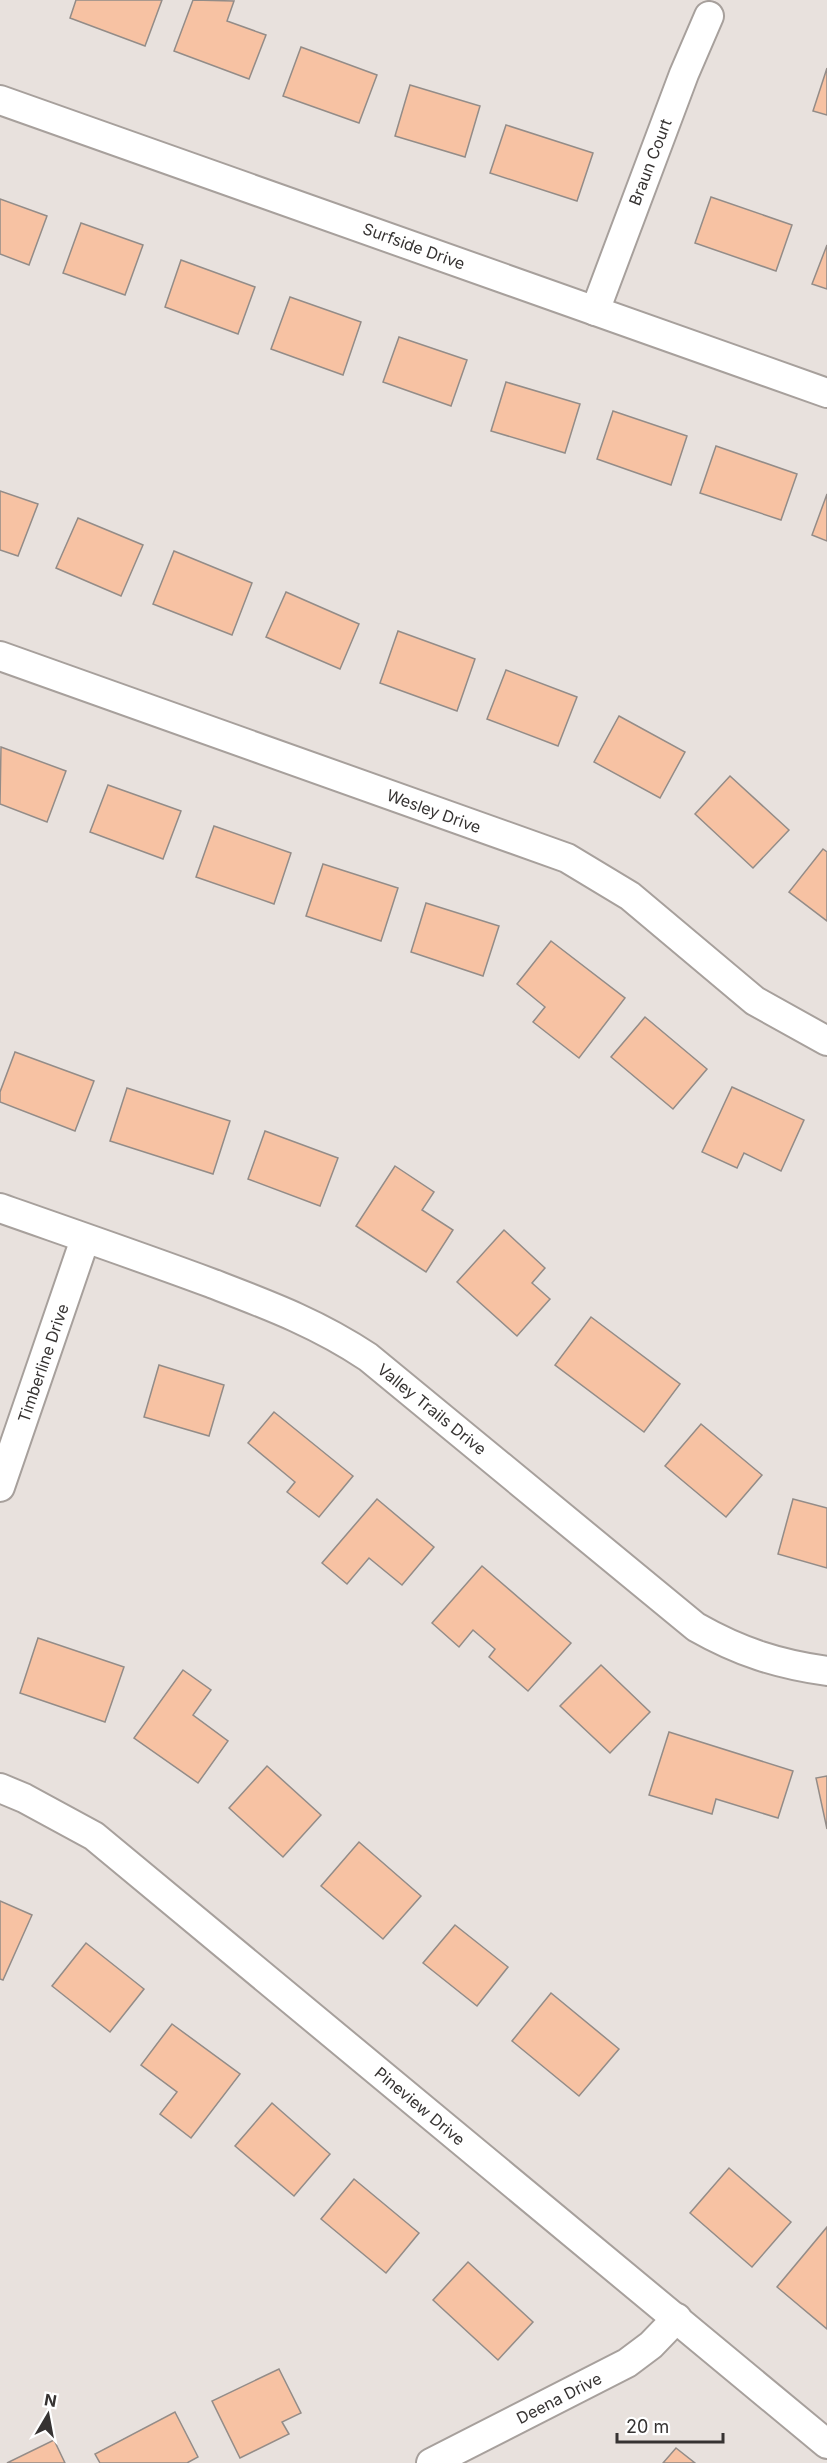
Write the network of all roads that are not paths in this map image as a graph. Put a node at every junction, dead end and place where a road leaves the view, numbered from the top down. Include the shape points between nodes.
1 (709, 16) dead end
2 (0, 100) edge
3 (595, 310) junction
4 (827, 393) edge
5 (0, 656) edge
6 (827, 1041) edge
7 (0, 1208) edge
8 (85, 1239) junction
9 (0, 1487) edge
10 (827, 1671) edge
11 (0, 1788) edge
12 (676, 2318) junction
13 (827, 2444) edge
14 (431, 2463) edge

1 - 3 street, Braun Court
2 - 3 street, Surfside Drive
3 - 4 street, Surfside Drive
5 - 6 street, Wesley Drive via 567,858 630,896 755,1001
7 - 8 street, Valley Trails Drive
8 - 9 street, Timberline Drive
8 - 10 street, Valley Trails Drive via 126,1251 335,1334 369,1357 696,1627 723,1642 785,1665
11 - 12 street, Pineview Drive via 94,1836
12 - 13 street, Pineview Drive
12 - 14 street, Deena Drive via 627,2363

